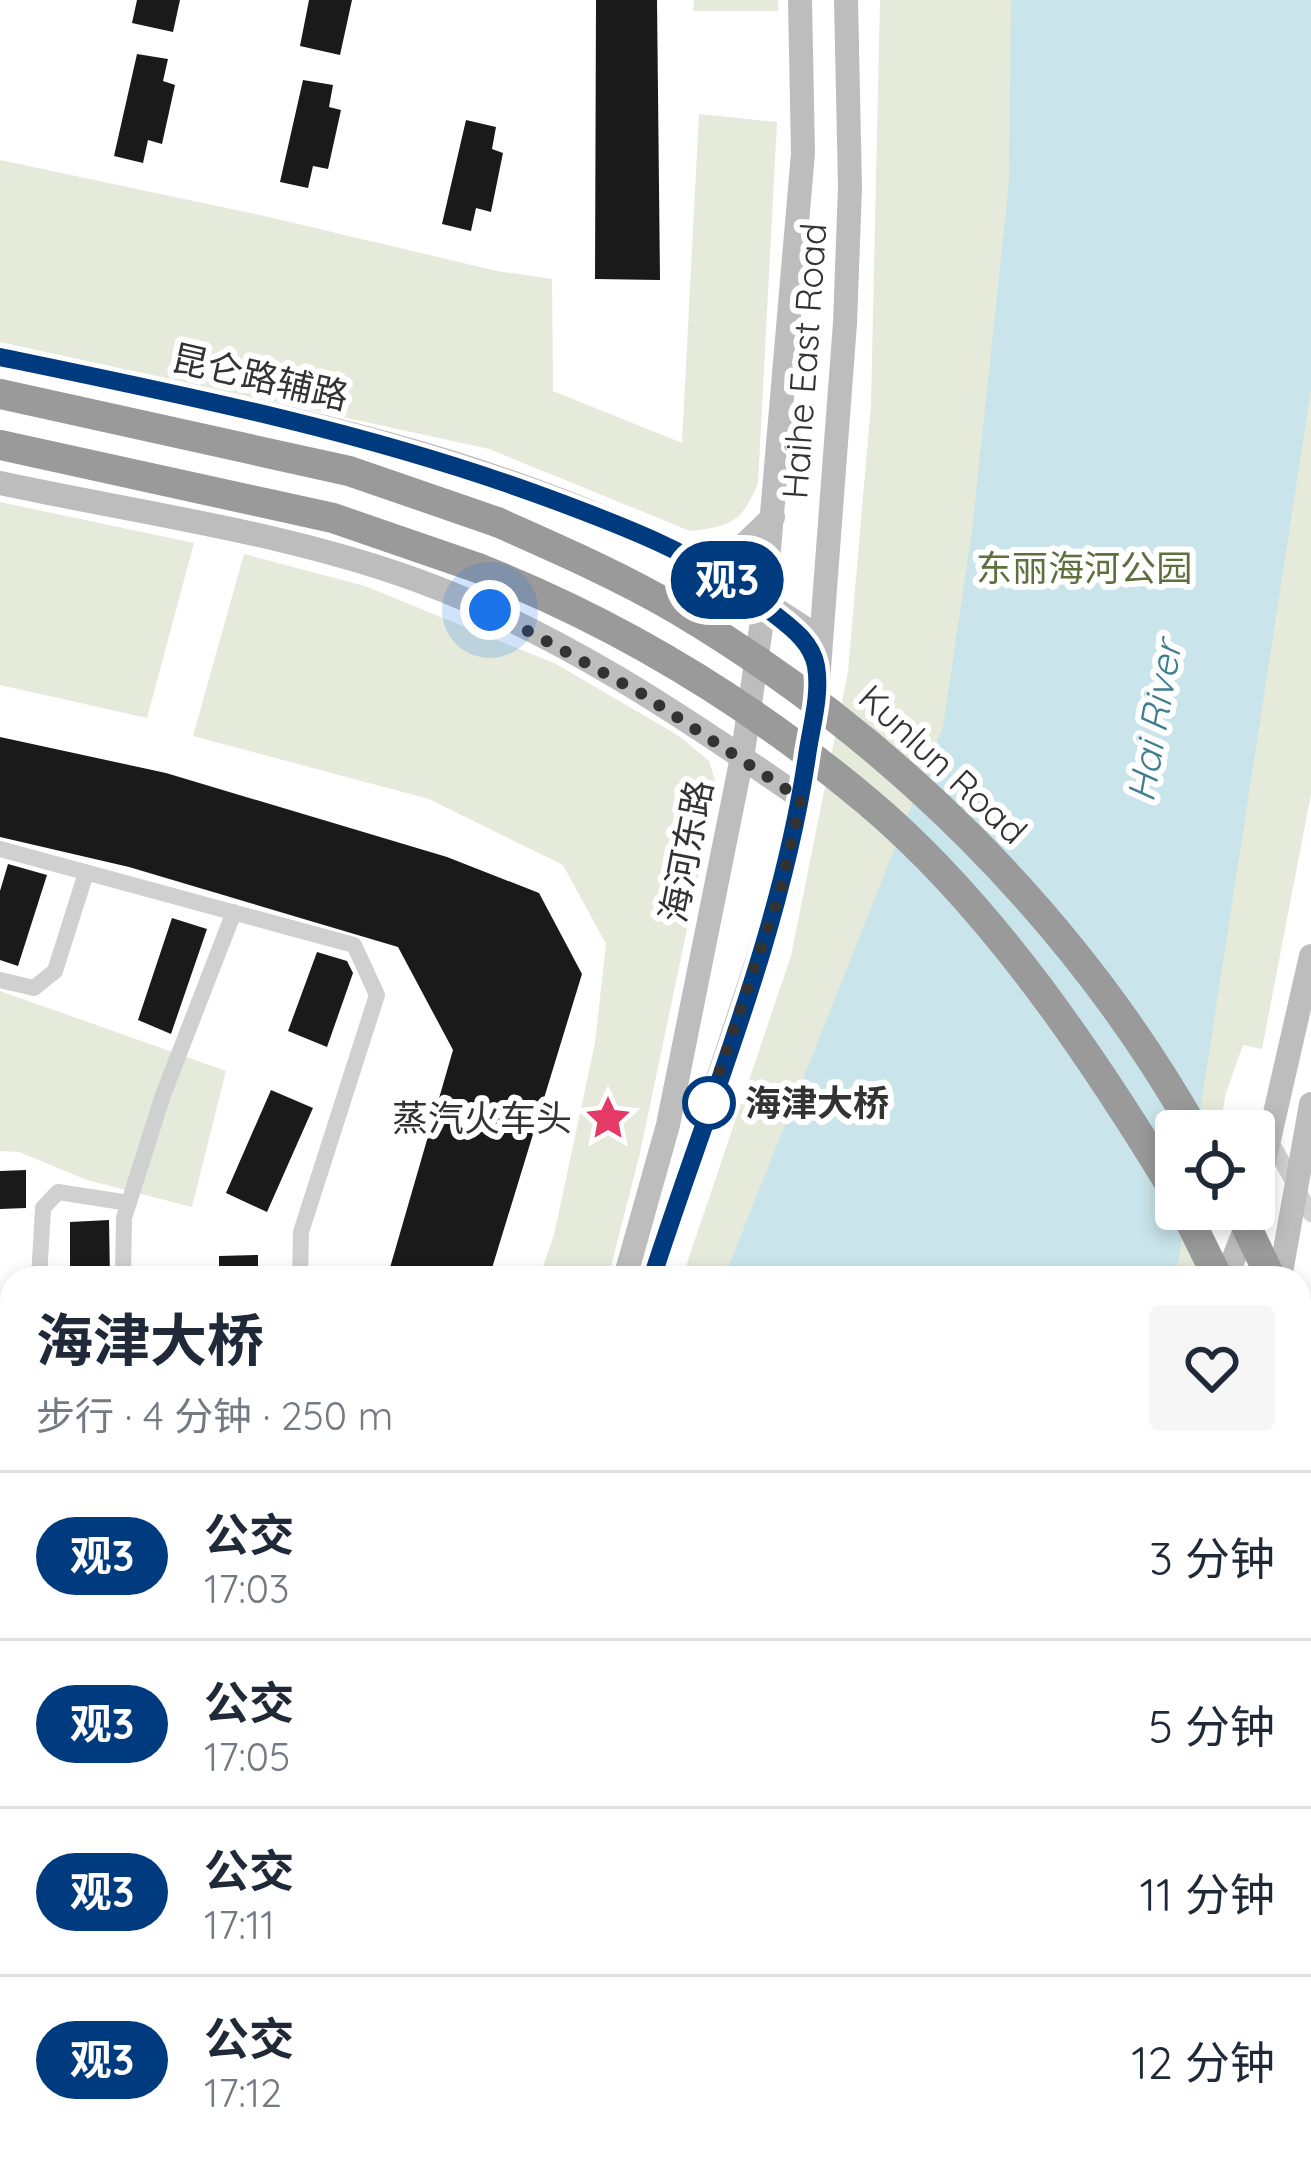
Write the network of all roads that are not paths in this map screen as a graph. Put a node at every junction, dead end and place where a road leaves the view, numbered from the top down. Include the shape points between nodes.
1 (800, 0) edge
2 (846, 0) edge
3 (0, 357) edge
4 (0, 394) edge
5 (0, 445) edge
6 (0, 484) edge
7 (772, 517) junction
8 (688, 557) junction
9 (759, 600) junction
10 (821, 639) junction
11 (818, 682) junction
12 (714, 739) junction
13 (808, 753) junction
14 (742, 755) junction
15 (801, 799) junction
16 (731, 810) junction
17 (0, 849) edge
18 (86, 873) junction
19 (234, 912) junction
20 (1311, 956) edge
21 (0, 980) edge
22 (1311, 1104) edge
23 (1181, 1110) edge
24 (1275, 1118) edge
25 (1275, 1149) edge
26 (1155, 1160) edge
27 (1298, 1190) junction
28 (129, 1203) junction
29 (1311, 1214) edge
30 (1196, 1230) edge
31 (1244, 1230) edge
32 (1249, 1230) edge
33 (40, 1266) edge
34 (123, 1266) edge
35 (300, 1266) edge
36 (629, 1266) edge
37 (656, 1266) edge
38 (1215, 1266) edge
39 (1227, 1266) edge
40 (1269, 1266) edge
41 (1278, 1266) edge

1 - 7 main road, 海河东路 via 803,153
2 - 10 main road, Haihe East Road via 845,323
3 - 8 main road, 昆仑路辅路 via 440,459
4 - 23 highway, Kunlun Road, bridge via 349,471 497,522 682,612 837,716 932,801 1038,909
5 - 26 highway, bridge via 333,518 478,568 643,644 870,803 953,886
6 - 12 main road via 418,580 555,644
7 - 8 main road via 743,546
7 - 9 main road, 海河东路
8 - 9 main road, 昆仑路辅路
9 - 10 main road, 昆仑路辅路
9 - 11 main road via 807,644
9 - 14 main road, 海河东路
10 - 11 main road, Haihe East Road
11 - 13 main road, Haihe East Road
12 - 14 main road
12 - 16 main road via 729,768
13 - 14 main road via 785,769
13 - 15 main road, Haihe East Road
14 - 15 main road
14 - 16 main road, 海河东路
15 - 37 main road, Haihe East Road via 773,914
16 - 36 main road, 海河东路 via 668,1125
17 - 18 street
18 - 19 street
18 - 21 street via 55,970 34,988
19 - 28 street
19 - 35 street via 354,945 377,995 301,1232
20 - 24 main road
22 - 27 main road
25 - 27 street
27 - 29 street
27 - 41 main road
28 - 33 street via 58,1192 44,1208
28 - 34 street
30 - 38 highway
31 - 39 main road
32 - 40 highway, bridge

